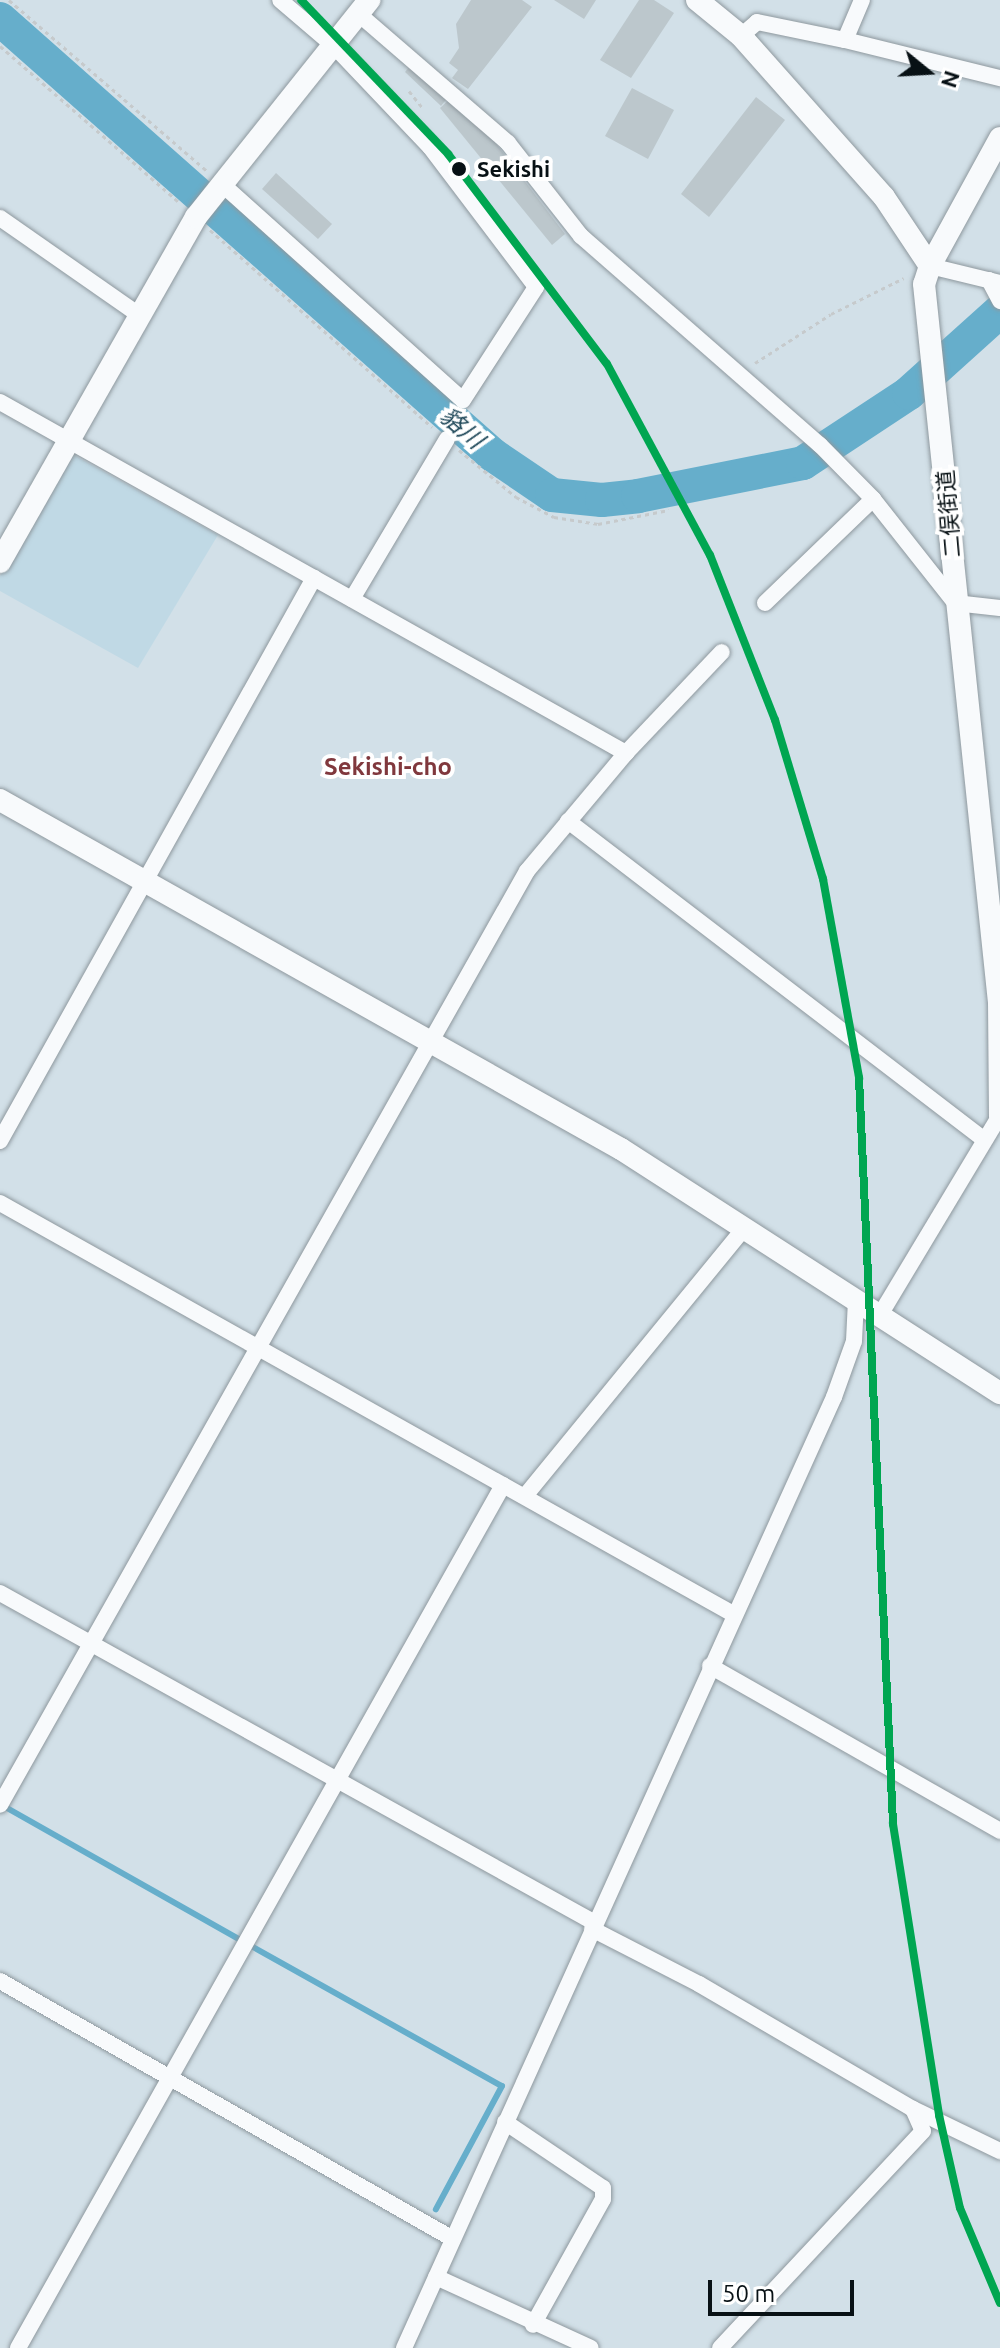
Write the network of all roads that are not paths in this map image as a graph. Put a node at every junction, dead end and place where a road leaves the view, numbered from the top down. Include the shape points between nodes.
1 (280, 0) edge
2 (697, 0) edge
3 (862, 0) edge
4 (365, 8) edge
5 (741, 36) junction
6 (845, 40) junction
7 (335, 47) junction
8 (1000, 78) edge
9 (1000, 138) edge
10 (223, 185) junction
11 (0, 218) edge
12 (930, 266) junction
13 (997, 290) edge
14 (139, 315) junction
15 (0, 402) edge
16 (447, 439) road end
17 (68, 441) junction
18 (873, 499) junction
19 (0, 562) edge
20 (314, 578) junction
21 (352, 599) junction
22 (765, 603) dead end
23 (955, 603) junction
24 (1000, 608) edge
25 (722, 652) dead end
26 (626, 753) junction
27 (0, 800) edge
28 (568, 821) junction
29 (143, 880) junction
30 (1000, 1002) edge
31 (429, 1043) junction
32 (1000, 1116) edge
33 (982, 1138) junction
34 (0, 1141) edge
35 (0, 1203) edge
36 (744, 1228) junction
37 (856, 1300) junction
38 (880, 1315) junction
39 (257, 1347) junction
40 (1000, 1393) edge
41 (503, 1485) junction
42 (525, 1496) junction
43 (0, 1593) edge
44 (733, 1614) junction
45 (92, 1642) junction
46 (710, 1666) junction
47 (338, 1780) junction
48 (0, 1805) edge
49 (1000, 1831) edge
50 (594, 1926) junction
51 (0, 1981) edge
52 (170, 2079) junction
53 (913, 2109) junction
54 (505, 2122) junction
55 (1000, 2151) edge
56 (453, 2239) junction
57 (436, 2277) junction
58 (533, 2325) junction
59 (18, 2348) edge
60 (404, 2348) edge
61 (591, 2348) edge
62 (720, 2348) edge

1 - 7 street
2 - 5 street
3 - 6 street
4 - 7 street
4 - 18 street via 508,143 581,236
5 - 6 street via 757,22
5 - 12 street via 884,197
6 - 8 street
7 - 10 street
7 - 10 street via 430,147 536,287 463,400
9 - 12 street
10 - 14 street via 196,217
11 - 14 street
12 - 13 street
12 - 23 street, 二俣街道 via 924,284 935,352
14 - 17 street
15 - 17 street
16 - 21 street
17 - 19 street
17 - 20 street
18 - 22 street
18 - 23 street
20 - 21 street
20 - 29 street
21 - 26 street
23 - 24 street
23 - 30 street, 二俣街道
25 - 26 street
26 - 28 street
27 - 29 street
28 - 31 street via 527,871
28 - 33 street
29 - 31 street
29 - 34 street
30 - 32 street, 二俣街道
31 - 36 street via 621,1149
31 - 39 street
32 - 33 street
33 - 38 street
35 - 39 street
36 - 37 street
36 - 42 street
37 - 38 street
37 - 44 street via 854,1341 834,1397
38 - 40 street
39 - 41 street
39 - 45 street
41 - 42 street
41 - 47 street
42 - 44 street
43 - 45 street
44 - 46 street
45 - 47 street
45 - 48 street
46 - 49 street
46 - 50 street
47 - 50 street
47 - 52 street
50 - 53 street
50 - 54 street
51 - 52 street
52 - 56 street
52 - 59 street
53 - 55 street
53 - 62 street via 923,2131
54 - 56 street
54 - 58 street via 603,2188 603,2199
56 - 57 street
57 - 58 street
57 - 60 street
58 - 61 street

